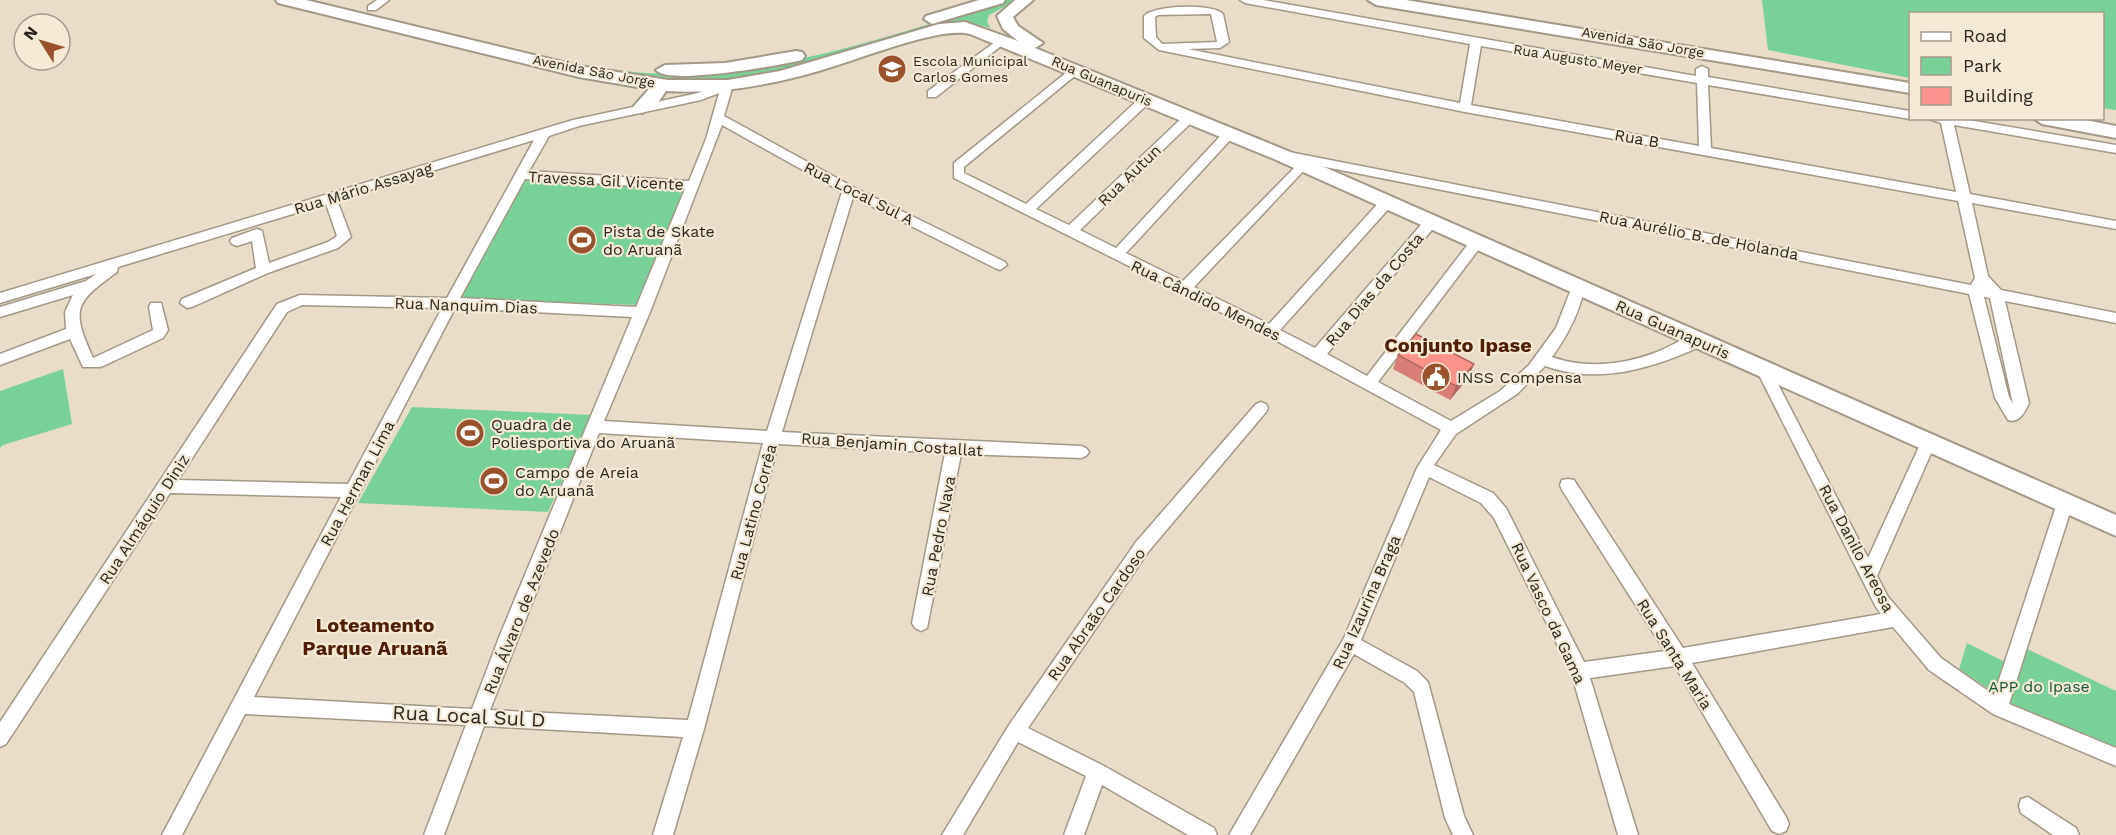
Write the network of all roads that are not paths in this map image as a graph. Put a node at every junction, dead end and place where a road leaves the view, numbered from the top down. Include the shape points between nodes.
1 (284, 0) edge
2 (348, 0) edge
3 (1025, 0) edge
4 (1045, 0) edge
5 (1245, 0) edge
6 (1377, 1) edge
7 (378, 4) edge
8 (969, 5) edge
9 (1004, 5) edge
10 (939, 29) joint
11 (1002, 40) junction
12 (1476, 42) junction
13 (1159, 47) junction
14 (1076, 70) junction
15 (1702, 74) junction
16 (658, 84) junction
17 (727, 85) junction
18 (1909, 90) edge
19 (932, 94) dead end
20 (1145, 100) junction
21 (642, 107) junction
22 (1465, 108) junction
23 (1909, 115) edge
24 (719, 118) junction
25 (1189, 118) junction
26 (1946, 120) edge
27 (2053, 120) edge
28 (2084, 120) edge
29 (2116, 126) edge
30 (2116, 132) edge
31 (544, 133) junction
32 (1229, 134) junction
33 (2116, 149) edge
34 (1705, 150) junction
35 (1281, 155) junction
36 (1304, 165) junction
37 (519, 175) junction
38 (693, 185) junction
39 (849, 190) junction
40 (330, 198) junction
41 (1964, 198) junction
42 (1387, 202) junction
43 (1027, 210) junction
44 (1431, 222) junction
45 (2116, 225) edge
46 (1070, 232) junction
47 (237, 241) dead end
48 (1477, 242) junction
49 (1117, 255) junction
50 (125, 260) junction
51 (1000, 265) dead end
52 (263, 270) junction
53 (1978, 284) junction
54 (89, 285) junction
55 (1578, 287) junction
56 (1184, 289) junction
57 (1996, 294) junction
58 (0, 298) edge
59 (187, 303) dead end
60 (290, 303) joint
61 (451, 303) junction
62 (156, 307) dead end
63 (0, 312) edge
64 (643, 312) junction
65 (2116, 318) edge
66 (1271, 331) junction
67 (74, 332) junction
68 (1698, 340) junction
69 (1317, 356) junction
70 (1542, 359) junction
71 (0, 360) edge
72 (1763, 369) junction
73 (1369, 384) junction
74 (1261, 408) dead end
75 (596, 426) junction
76 (1452, 429) junction
77 (773, 435) junction
78 (1928, 442) junction
79 (954, 450) junction
80 (1081, 452) dead end
81 (1425, 468) junction
82 (1568, 485) dead end
83 (166, 486) junction
84 (353, 491) junction
85 (2065, 503) junction
86 (2116, 526) edge
87 (1869, 575) junction
88 (1895, 619) junction
89 (921, 623) dead end
90 (1351, 643) junction
91 (1679, 657) junction
92 (1579, 671) junction
93 (242, 705) junction
94 (1999, 708) junction
95 (480, 716) junction
96 (695, 729) junction
97 (1015, 731) junction
98 (0, 738) edge
99 (2116, 757) edge
100 (1097, 772) junction
101 (2028, 806) dead end
102 (1779, 824) dead end
103 (172, 835) edge
104 (434, 835) edge
105 (663, 835) edge
106 (952, 835) edge
107 (1074, 835) edge
108 (1207, 835) edge
109 (1239, 835) edge
110 (1463, 835) edge
111 (1628, 835) edge
112 (2069, 835) edge

1 - 16 main road, Avenida São Jorge via 579,71
2 - 7 main road, Avenida São Jorge
3 - 9 main road, Avenida São Jorge
4 - 9 main road
5 - 12 street, Rua Augusto Meyer
6 - 18 main road, Avenida São Jorge
7 - 8 main road, Avenida São Jorge via 592,63 684,71 769,62
8 - 9 main road, Avenida São Jorge
9 - 32 main road, Rua Guanapuris via 1006,21 1019,34
10 - 11 main road, Rua Guanapuris via 965,27
10 - 17 main road, Avenida São Jorge via 778,75
11 - 14 main road, Rua Guanapuris
11 - 19 street
12 - 15 street, Rua Augusto Meyer
12 - 22 street
13 - 13 street via 1150,38 1149,16 1156,12 1218,14 1223,42 1220,45
13 - 22 street, Rua B
14 - 20 main road, Rua Guanapuris
14 - 43 street, Rua Cândido Mendes via 958,166 958,175
15 - 23 street, Rua Augusto Meyer
15 - 34 street
16 - 17 main road, Avenida São Jorge
16 - 21 main road via 655,96
17 - 21 street, Rua Mário Assayag via 701,96
17 - 24 street, Rua Álvaro de Azevedo
20 - 25 main road, Rua Guanapuris
20 - 43 street
21 - 31 street, Rua Mário Assayag
22 - 34 street, Rua B
24 - 38 street, Rua Álvaro de Azevedo
24 - 39 street, Rua Local Sul A
25 - 32 main road, Rua Guanapuris
25 - 46 street, Rua Autun
26 - 33 street
26 - 41 street
27 - 30 main road
28 - 29 main road
31 - 37 street, Rua Herman Lima
31 - 40 street, Rua Mário Assayag
32 - 35 main road, Rua Guanapuris
32 - 49 street
34 - 41 street, Rua B
35 - 36 main road, Rua Guanapuris
35 - 53 street, Rua Aurélio B. de Holanda
36 - 42 main road, Rua Guanapuris
36 - 56 street
37 - 38 street, Travessa Gil Vicente
37 - 61 street, Rua Herman Lima
38 - 64 street, Rua Álvaro de Azevedo
39 - 51 street, Rua Local Sul A
39 - 77 street, Rua Latino Corrêa
40 - 50 street, Rua Mário Assayag
40 - 52 street via 344,237 333,245
41 - 45 street, Rua B
41 - 53 street
42 - 44 main road, Rua Guanapuris
42 - 66 street
43 - 46 street, Rua Cândido Mendes
44 - 48 main road, Rua Guanapuris
44 - 69 street, Rua Dias da Costa
46 - 49 street, Rua Cândido Mendes
47 - 52 street via 257,234
48 - 55 main road, Rua Guanapuris
48 - 73 street
49 - 56 street, Rua Cândido Mendes
50 - 54 street
50 - 58 street, Rua Mário Assayag
52 - 59 street
53 - 57 street, Rua Aurélio B. de Holanda
53 - 57 street via 2002,398 2013,416 2022,403
54 - 63 street
54 - 67 street via 74,302
55 - 68 main road, Rua Guanapuris
55 - 70 street, Rua Izaurina Braga via 1569,317
56 - 66 street, Rua Cândido Mendes
57 - 65 street, Rua Aurélio B. de Holanda
60 - 61 street, Rua Nanquim Dias
60 - 83 street, Rua Almáquio Diniz via 282,308
61 - 64 street, Rua Nanquim Dias
61 - 84 street, Rua Herman Lima
62 - 67 street via 161,330 158,334 96,363 88,363 84,358
64 - 75 street, Rua Álvaro de Azevedo
66 - 69 street, Rua Cândido Mendes
67 - 71 street
68 - 70 street via 1660,359 1612,370 1566,367
68 - 72 main road, Rua Guanapuris
69 - 73 street, Rua Cândido Mendes
70 - 76 street, Rua Izaurina Braga via 1512,390
72 - 78 main road, Rua Guanapuris
72 - 87 street, Rua Danilo Areosa
73 - 76 street, Rua Cândido Mendes
74 - 97 street, Rua Abraão Cardoso via 1142,547
75 - 77 street, Rua Benjamin Costallat
75 - 95 street, Rua Álvaro de Azevedo
76 - 81 street, Rua Izaurina Braga
77 - 79 street, Rua Benjamin Costallat
77 - 96 street, Rua Latino Corrêa
78 - 85 main road, Rua Guanapuris
78 - 87 street
79 - 80 street, Rua Benjamin Costallat
79 - 89 street, Rua Pedro Nava
81 - 90 street, Rua Izaurina Braga
81 - 92 street, Rua Vasco da Gama via 1495,505
82 - 91 street, Rua Santa Maria
83 - 84 street
83 - 98 street, Rua Almáquio Diniz
84 - 93 street, Rua Herman Lima
85 - 86 main road, Rua Guanapuris
85 - 94 street
87 - 88 street, Rua Danilo Areosa
88 - 91 street
88 - 94 street, Rua Danilo Areosa via 1935,664
90 - 109 street, Rua Izaurina Braga
90 - 110 street via 1411,677 1422,688 1455,818
91 - 92 street
91 - 102 street, Rua Santa Maria
92 - 111 street, Rua Vasco da Gama
93 - 95 street, Rua Local Sul D
93 - 103 street, Rua Herman Lima
94 - 99 street, Rua Danilo Areosa
95 - 96 street, Rua Local Sul D
95 - 104 street, Rua Álvaro de Azevedo
96 - 105 street, Rua Latino Corrêa
97 - 100 street
97 - 106 street, Rua Abraão Cardoso
100 - 107 street
100 - 108 street
101 - 112 street

